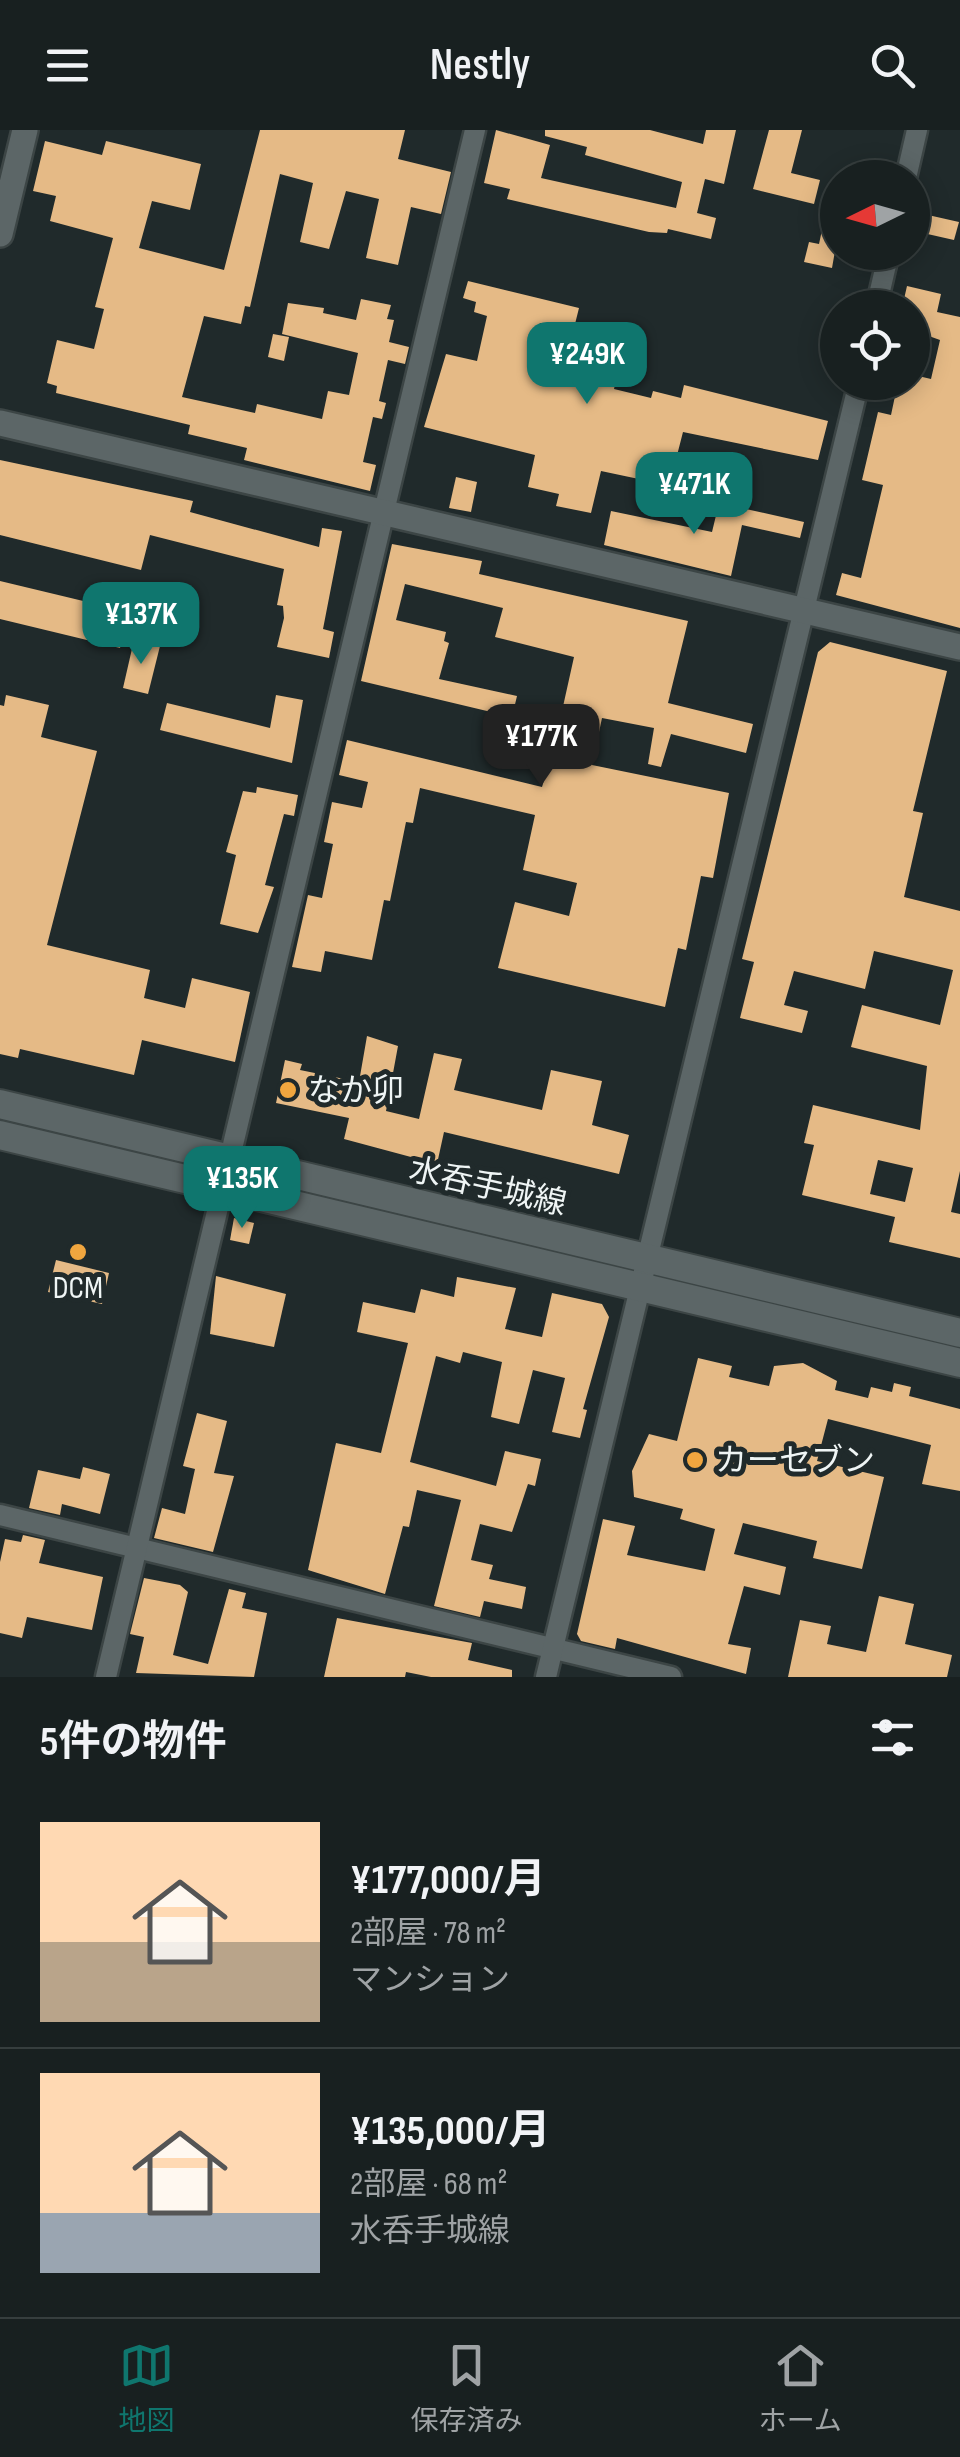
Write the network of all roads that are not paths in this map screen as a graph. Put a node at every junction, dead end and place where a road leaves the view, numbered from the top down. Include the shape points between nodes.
1 (25, 130) edge
2 (475, 130) edge
3 (917, 130) edge
4 (910, 160) edge
5 (0, 234) edge
6 (854, 400) edge
7 (0, 422) edge
8 (382, 512) junction
9 (806, 608) junction
10 (960, 647) edge
11 (0, 1104) edge
12 (0, 1135) edge
13 (229, 1161) junction
14 (223, 1190) junction
15 (645, 1259) junction
16 (638, 1290) junction
17 (960, 1333) edge
18 (960, 1363) edge
19 (0, 1515) edge
20 (138, 1546) junction
21 (554, 1649) junction
22 (106, 1677) edge
23 (546, 1677) edge
24 (670, 1677) edge

1 - 5 street
2 - 8 street
3 - 4 street
6 - 9 street
7 - 8 street
8 - 9 street
8 - 13 street
9 - 10 street
9 - 15 street
11 - 13 main road, 水呑手城線
12 - 14 main road, 水呑手城線
13 - 14 street
13 - 15 main road, 水呑手城線
14 - 16 main road, 水呑手城線
14 - 20 street
15 - 16 street
15 - 17 main road, 水呑手城線
16 - 18 main road, 水呑手城線
16 - 21 street
19 - 20 street
20 - 21 street
20 - 22 street
21 - 23 street
21 - 24 street

